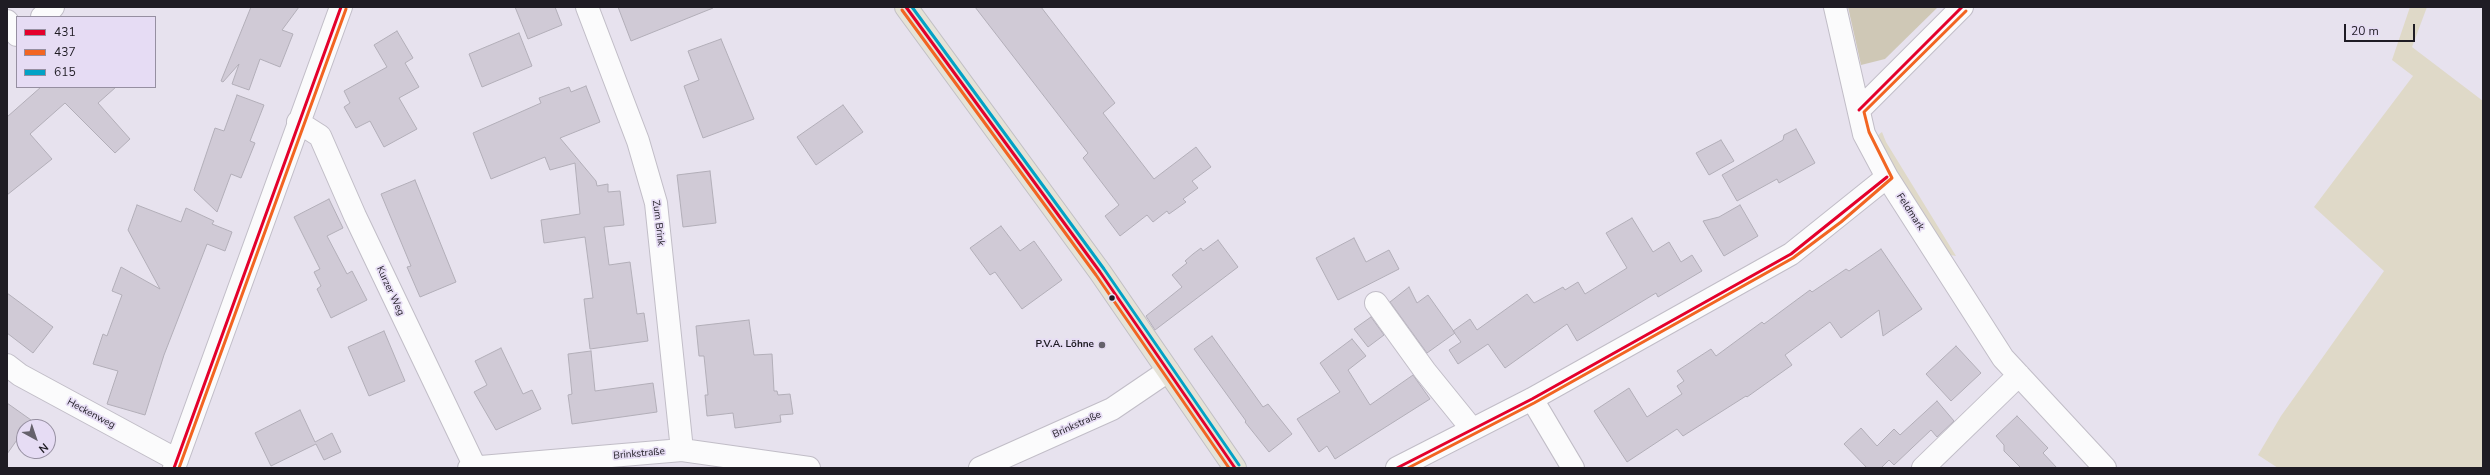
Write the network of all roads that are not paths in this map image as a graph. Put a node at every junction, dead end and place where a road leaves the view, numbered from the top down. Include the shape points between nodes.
1 (53, 7) edge
2 (341, 7) edge
3 (587, 7) edge
4 (906, 7) edge
5 (1835, 7) edge
6 (1962, 7) edge
7 (43, 16) edge
8 (7, 21) edge
9 (16, 34) edge
10 (16, 41) edge
11 (7, 49) edge
12 (1859, 110) junction
13 (298, 122) junction
14 (1887, 177) junction
15 (1376, 303) dead end
16 (7, 365) edge
17 (1168, 371) junction
18 (2019, 375) junction
19 (1532, 399) junction
20 (1472, 429) junction
21 (682, 450) junction
22 (176, 464) edge
23 (472, 468) edge
24 (809, 468) edge
25 (980, 468) edge
26 (1235, 468) edge
27 (1397, 468) edge
28 (1572, 468) edge
29 (1923, 468) edge
30 (2105, 468) edge

1 - 7 street
2 - 13 street
3 - 21 street, Zum Brink via 638,142 656,203
4 - 17 main road via 1039,187
5 - 12 street, Feldmark
6 - 12 street
8 - 9 street
10 - 11 street
12 - 14 street, Feldmark via 1864,134
13 - 22 street
13 - 23 street, Kurzer Weg via 320,136
14 - 18 street, Feldmark via 2003,358
14 - 19 street via 1791,254
15 - 20 street via 1425,371
16 - 22 street, Heckenweg via 20,375
17 - 25 street, Brinkstraße via 1112,409
17 - 26 main road
18 - 29 street
18 - 30 street, Feldmark
19 - 20 street
19 - 28 street
20 - 27 street
21 - 23 street, Brinkstraße
21 - 24 street, Brinkstraße

